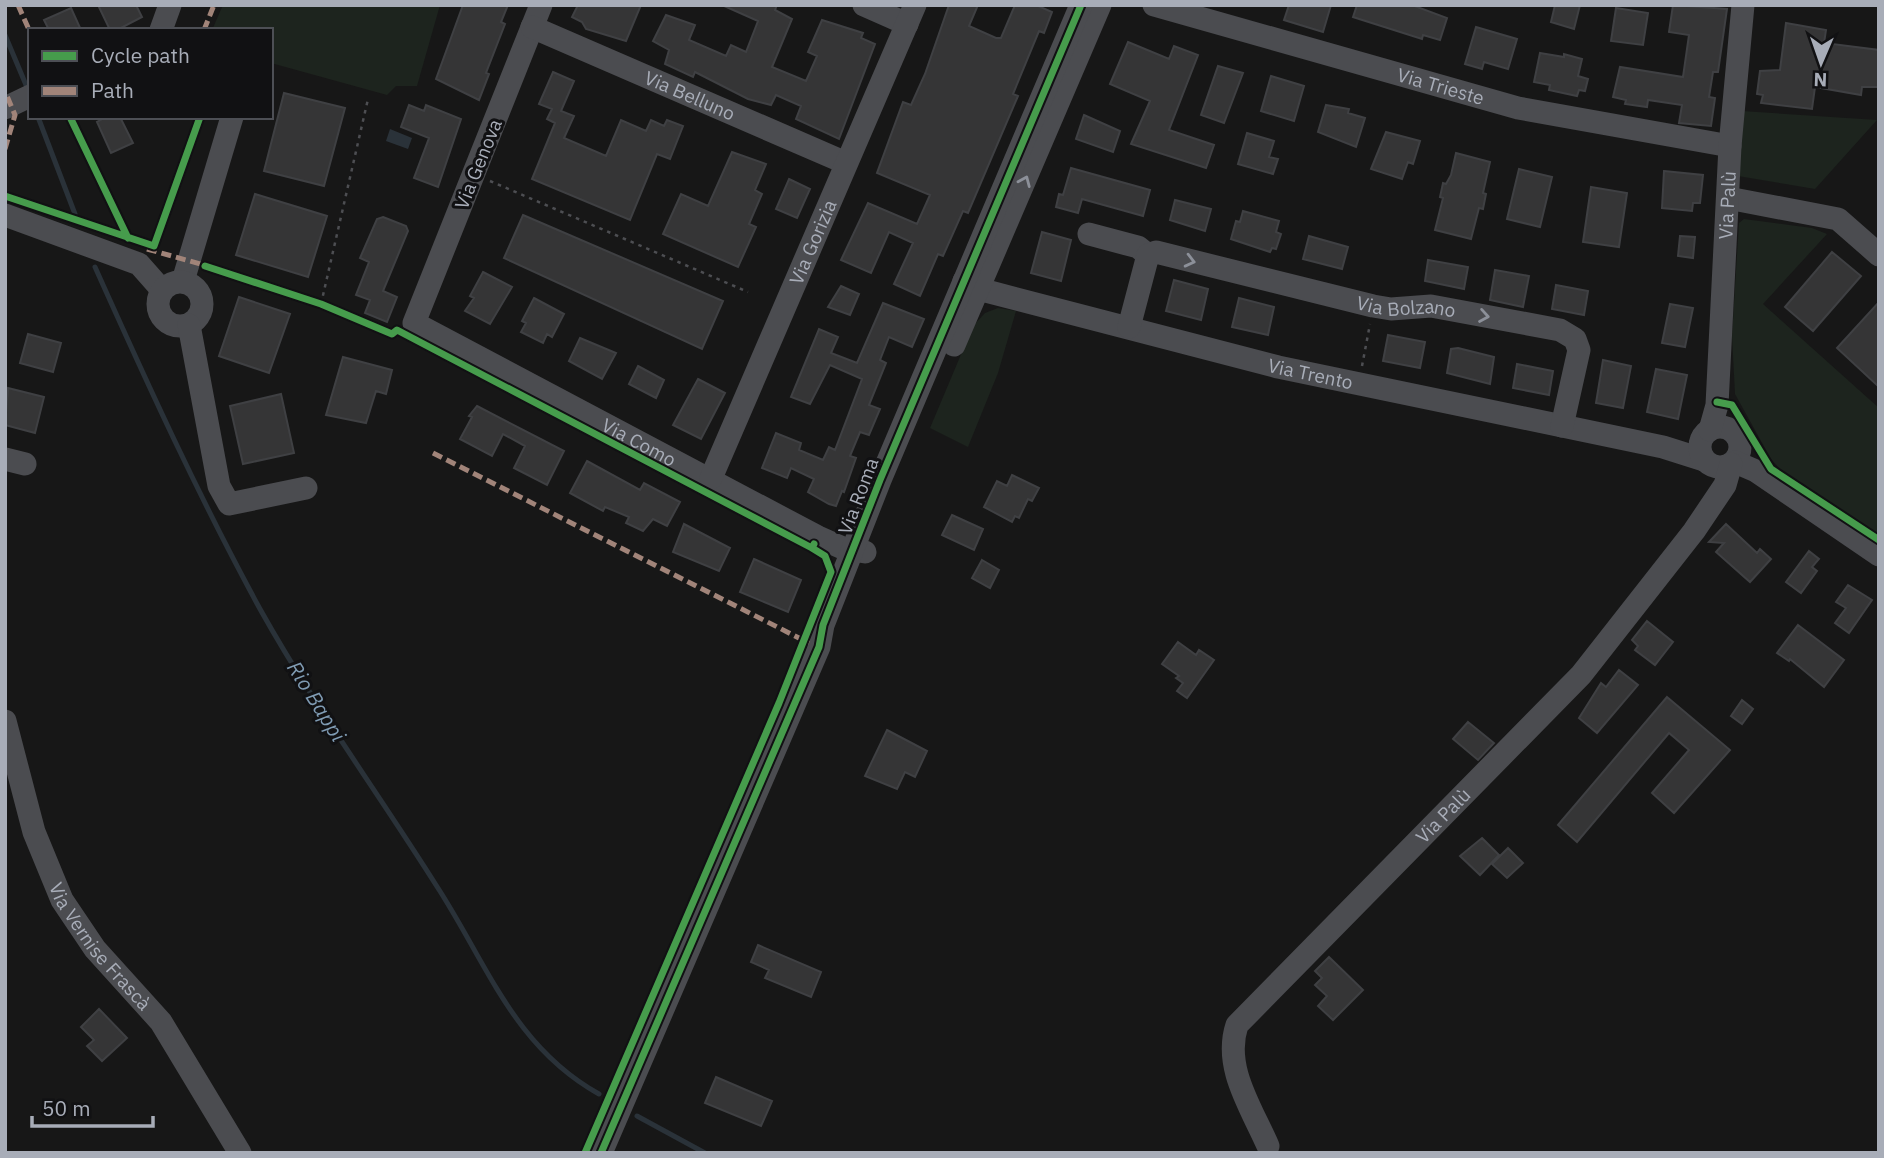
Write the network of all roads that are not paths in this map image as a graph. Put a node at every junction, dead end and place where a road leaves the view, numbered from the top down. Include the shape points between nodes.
1 (170, 5) edge
2 (541, 5) edge
3 (863, 5) edge
4 (1081, 5) edge
5 (1100, 5) edge
6 (1154, 5) edge
7 (1743, 5) edge
8 (911, 15) edge
9 (533, 27) junction
10 (162, 28) edge
11 (231, 119) edge
12 (1730, 146) junction
13 (846, 163) junction
14 (1728, 198) junction
15 (5, 215) edge
16 (1089, 233) dead end
17 (1149, 255) junction
18 (1879, 255) edge
19 (971, 285) junction
20 (173, 286) junction
21 (414, 323) joint
22 (189, 325) junction
23 (1129, 327) junction
24 (1562, 426) junction
25 (1721, 450) junction
26 (711, 478) junction
27 (306, 488) dead end
28 (859, 552) junction
29 (1879, 555) edge
30 (5, 721) edge
31 (1268, 1146) dead end
32 (240, 1153) edge
33 (601, 1153) edge

1 - 10 street
2 - 9 street, Via Genova
3 - 8 street
4 - 19 street, Via Roma
19 -> 5 street, Via Roma
6 - 12 street, Via Trieste via 1518,108
7 - 12 street, Via Palù
8 - 13 street, Via Gorizia
9 - 13 street, Via Belluno
9 - 21 street, Via Genova
11 - 20 street
12 - 14 street, Via Palù
13 - 26 street, Via Gorizia
14 - 18 street via 1838,219
14 - 25 street, Via Palù via 1717,405
15 - 20 street via 139,264
16 - 17 street, Via Bolzano via 1138,247
17 - 23 street
17 -> 24 street, Via Bolzano via 1156,253 1373,306 1431,306 1560,330 1575,339 1579,350
19 - 23 street, Via Trento
19 - 28 street, Via Roma
20 - 22 street via 194,286 201,295 203,307
20 - 22 street via 158,301 159,313 177,326
21 - 26 street, Via Como
22 - 27 street via 219,486 229,504
23 - 24 street, Via Trento via 1278,368
24 - 25 street, Via Trento via 1662,447
25 - 29 street, Via Palù
25 - 31 street, Via Palù via 1717,496 1581,676 1237,1025 1231,1044 1234,1067
26 - 28 street, Via Como via 818,537
28 - 33 street, Via Roma via 823,625 821,640
30 - 32 street, Via Vernise Frascà via 34,832 62,900 95,949 161,1023

